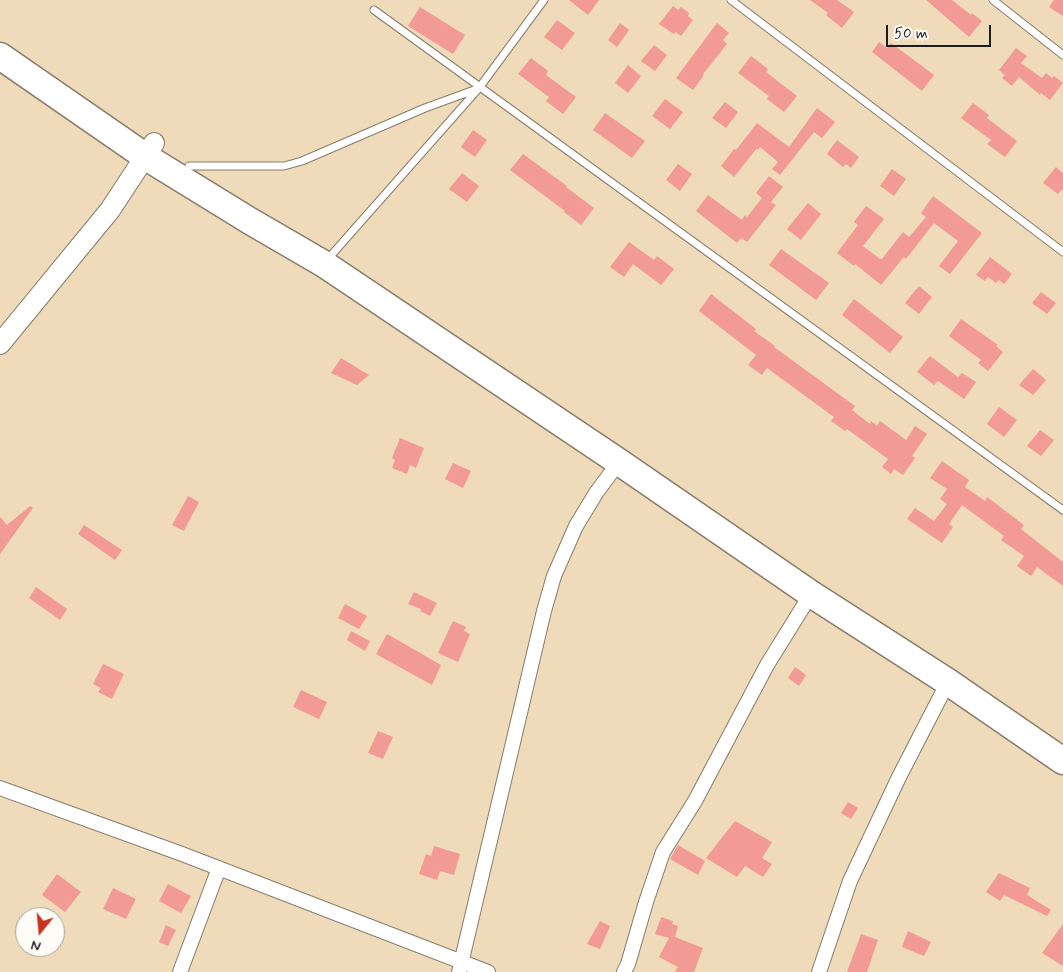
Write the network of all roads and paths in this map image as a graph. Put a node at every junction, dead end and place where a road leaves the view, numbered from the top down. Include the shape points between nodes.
1 (544, 0) edge
2 (731, 0) edge
3 (993, 0) edge
4 (374, 10) dead end
5 (0, 41) edge
6 (1063, 55) edge
7 (0, 56) edge
8 (479, 88) junction
9 (150, 150) junction
10 (188, 166) junction
11 (1063, 252) edge
12 (324, 264) junction
13 (0, 344) edge
14 (619, 462) junction
15 (1063, 510) edge
16 (810, 594) junction
17 (948, 682) junction
18 (1063, 761) edge
19 (0, 788) edge
20 (219, 868) junction
21 (460, 966) edge
22 (818, 970) edge
23 (180, 972) edge
24 (488, 972) edge
25 (624, 972) edge

1 - 8 lane
2 - 11 lane
3 - 6 lane
4 - 8 lane
5 - 9 highway
7 - 9 highway
8 - 10 lane via 284,166
8 - 12 lane
8 - 15 lane
9 - 10 highway
9 - 12 highway
9 - 13 street via 110,210
10 - 12 highway via 256,211
12 - 14 highway
14 - 16 highway
14 - 21 street via 576,526 554,576
16 - 17 highway
16 - 25 street via 766,665 695,800 662,852
17 - 18 highway
17 - 22 street via 850,881
19 - 20 street
20 - 21 street
20 - 23 street
21 - 24 street

